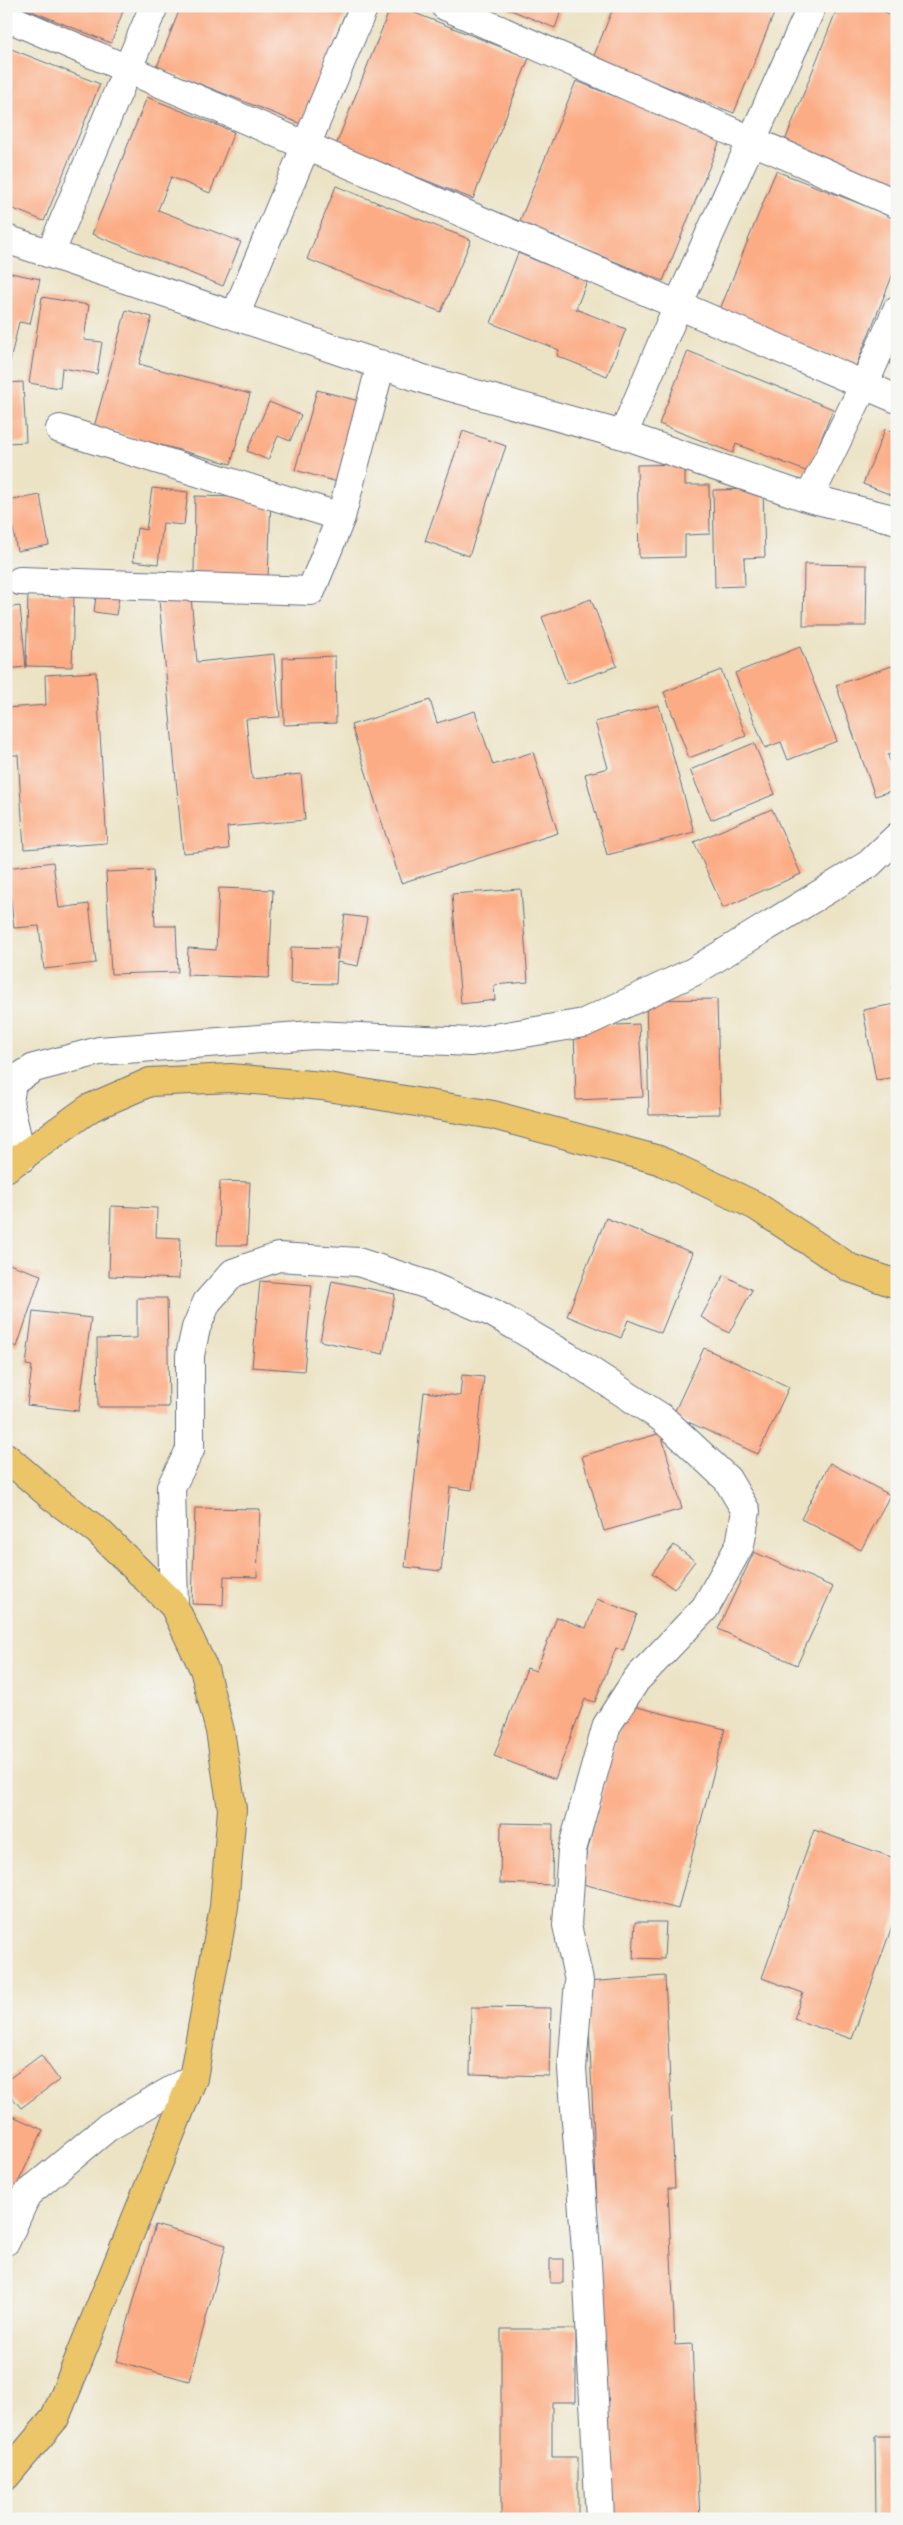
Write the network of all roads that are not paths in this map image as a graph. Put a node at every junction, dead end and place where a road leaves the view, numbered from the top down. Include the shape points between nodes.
1 (154, 6) edge
2 (364, 6) edge
3 (445, 6) edge
4 (812, 6) edge
5 (6, 17) edge
6 (128, 69) junction
7 (752, 141) junction
8 (306, 145) junction
9 (897, 204) edge
10 (6, 240) edge
11 (50, 254) junction
12 (678, 305) junction
13 (897, 310) edge
14 (235, 316) junction
15 (381, 364) junction
16 (864, 385) junction
17 (897, 399) edge
18 (60, 429) dead end
19 (623, 435) junction
20 (810, 498) junction
21 (341, 517) junction
22 (897, 520) edge
23 (20, 581) dead end
24 (897, 837) edge
25 (14, 1163) edge
26 (897, 1284) edge
27 (6, 1457) edge
28 (174, 1606) junction
29 (193, 2078) junction
30 (6, 2241) edge
31 (6, 2476) edge
32 (600, 2519) edge

1 - 6 street
2 - 8 street
3 - 7 street
4 - 7 street
5 - 6 street
6 - 8 street
6 - 11 street
7 - 9 street
7 - 12 street
8 - 12 street
8 - 14 street
10 - 11 street
11 - 14 street
12 - 16 street
12 - 19 street
13 - 16 street
14 - 15 street
15 - 19 street via 429,381
15 - 21 street
16 - 17 street
16 - 20 street
18 - 21 street
19 - 20 street
20 - 22 street
21 - 23 street via 311,591
24 - 25 street via 869,864 693,972 584,1023 471,1042 314,1035 98,1051 34,1068 12,1082 9,1103
25 - 26 main road via 90,1108 150,1082 230,1078 322,1086 493,1115 660,1160 756,1206 850,1268
27 - 28 main road via 98,1531
28 - 29 main road via 204,1669 220,1731 232,1808 224,1907
28 - 32 street via 171,1487 190,1450 190,1355 196,1328 208,1302 233,1274 278,1257 358,1262 428,1285 493,1313 567,1356 662,1418 727,1479 746,1511 740,1545 705,1608 636,1680 607,1725 572,1850 567,1925 579,1981 572,2069 587,2263
29 - 30 street via 108,2126 28,2194
29 - 31 main road via 55,2418

